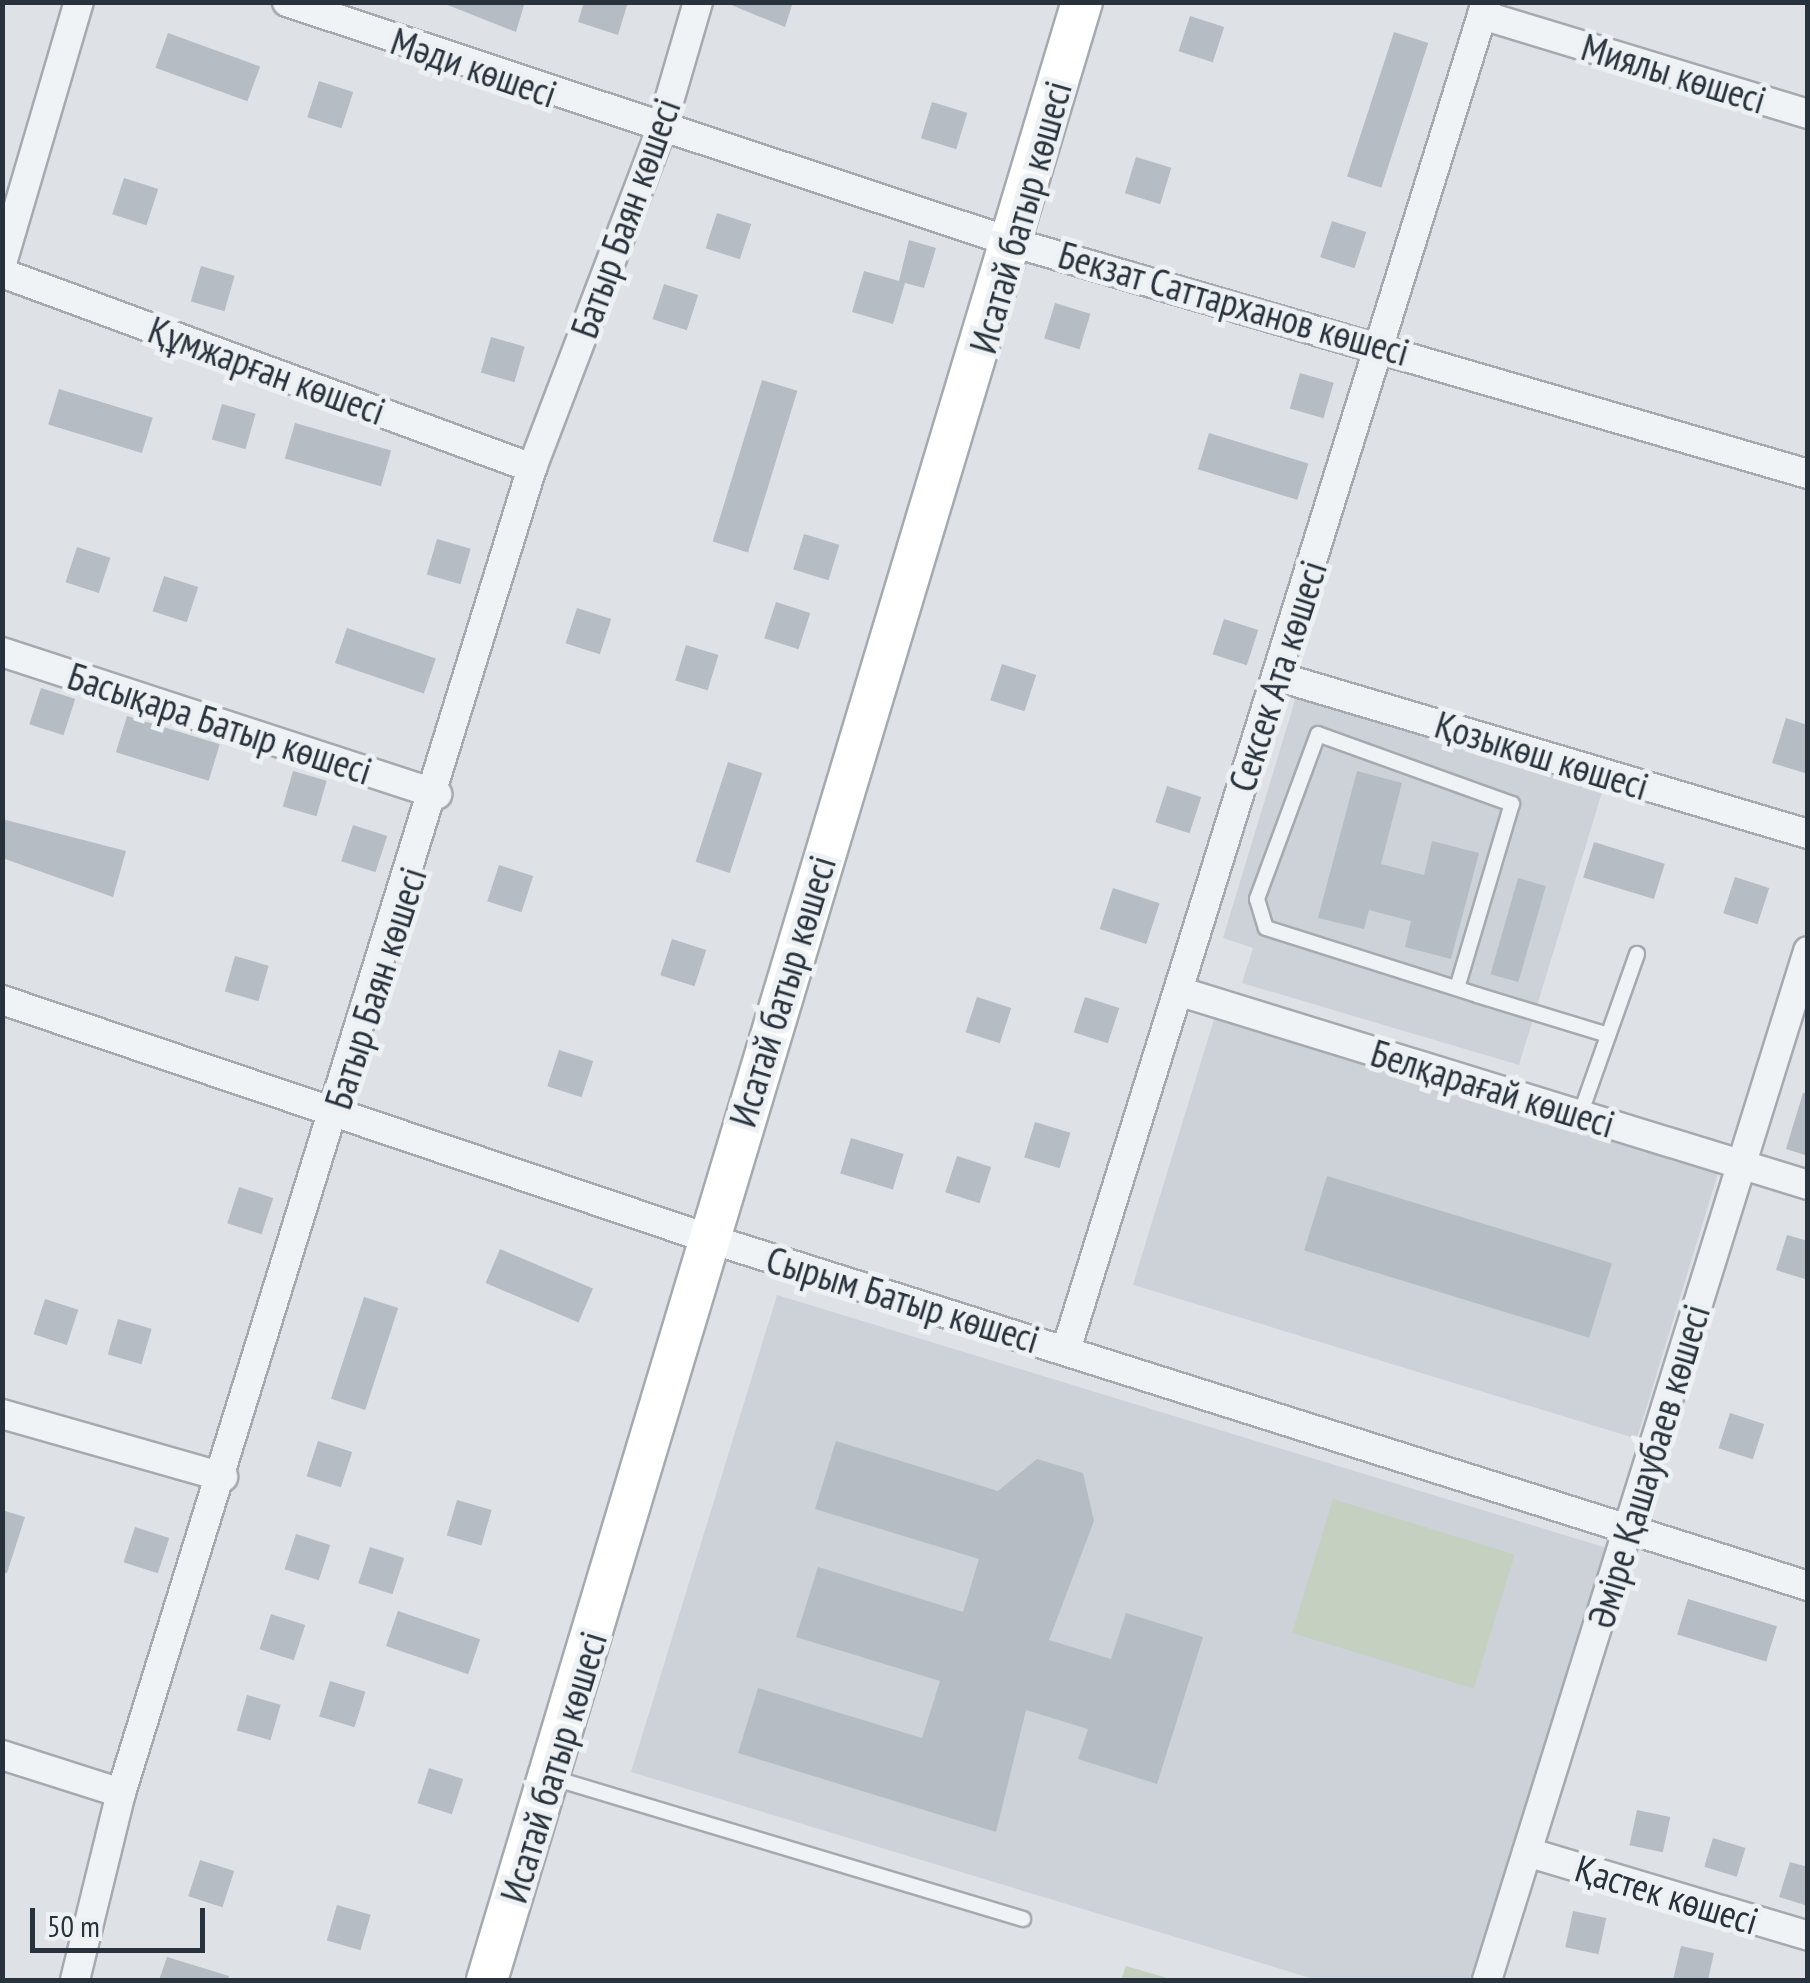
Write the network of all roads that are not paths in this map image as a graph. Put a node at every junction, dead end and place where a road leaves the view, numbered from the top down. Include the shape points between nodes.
1 (80, 2) edge
2 (288, 2) edge
3 (698, 2) edge
4 (1082, 2) edge
5 (1484, 8) edge
6 (1808, 114) edge
7 (660, 132) junction
8 (1011, 242) junction
9 (2, 263) edge
10 (2, 273) edge
11 (1382, 344) junction
12 (532, 468) junction
13 (1808, 474) edge
14 (2, 652) edge
15 (1276, 676) junction
16 (437, 794) junction
17 (1808, 834) edge
18 (1808, 951) edge
19 (1637, 954) dead end
20 (1457, 988) junction
21 (1178, 991) junction
22 (2, 1000) edge
23 (1608, 1034) junction
24 (336, 1110) junction
25 (1580, 1115) junction
26 (1742, 1165) junction
27 (1808, 1185) edge
28 (704, 1238) junction
29 (1066, 1350) junction
30 (2, 1414) edge
31 (222, 1476) junction
32 (1628, 1532) junction
33 (1808, 1586) edge
34 (2, 1755) edge
35 (550, 1776) junction
36 (121, 1793) junction
37 (1527, 1852) junction
38 (1023, 1920) dead end
39 (1808, 1936) edge
40 (75, 1980) edge
41 (487, 1980) edge
42 (1487, 1980) edge

1 - 9 street
2 - 7 street, Мәди көшесі
3 - 7 street, Батыр Баян көшесі
4 - 8 street, Исатай батыр көшесі
5 - 6 street, Миялы көшесі
5 - 11 street, Сексек Ата көшесі
7 - 8 street, Бекзат Саттарханов көшесі
7 - 12 street, Батыр Баян көшесі
8 - 11 street, Бекзат Саттарханов көшесі
8 - 28 street, Исатай батыр көшесі
10 - 12 street, Құмжарған көшесі
11 - 13 street, Бекзат Саттарханов көшесі
11 - 15 street, Сексек Ата көшесі
12 - 16 street, Батыр Баян көшесі
14 - 16 street, Басықара Батыр көшесі
15 - 17 street, Қозыкөш көшесі
15 - 21 street, Сексек Ата көшесі
16 - 24 street, Батыр Баян көшесі
18 - 26 street, Әміре Қашаубаев көшесі
19 - 23 lane
20 - 20 lane via 1512,804 1318,734 1257,899 1266,928
20 - 23 lane
21 - 25 street, Белқарағай көшесі
21 - 29 street, Сексек Ата көшесі
22 - 24 street, Сырым Батыр көшесі
23 - 25 lane
24 - 28 street, Сырым Батыр көшесі
24 - 31 street, Батыр Баян көшесі
25 - 26 street, Белқарағай көшесі
26 - 27 street, Белқарағай көшесі
26 - 32 street, Әміре Қашаубаев көшесі
28 - 29 street, Сырым Батыр көшесі
28 - 35 street, Исатай батыр көшесі via 666,1403
29 - 32 street, Сырым Батыр көшесі
30 - 31 street
31 - 36 street, Батыр Баян көшесі
32 - 33 street, Сырым Батыр көшесі
32 - 37 street, Әміре Қашаубаев көшесі
34 - 36 street
35 - 38 lane
35 - 41 street, Исатай батыр көшесі
36 - 40 street, Батыр Баян көшесі
37 - 39 street, Қастек көшесі
37 - 42 street, Әміре Қашаубаев көшесі

